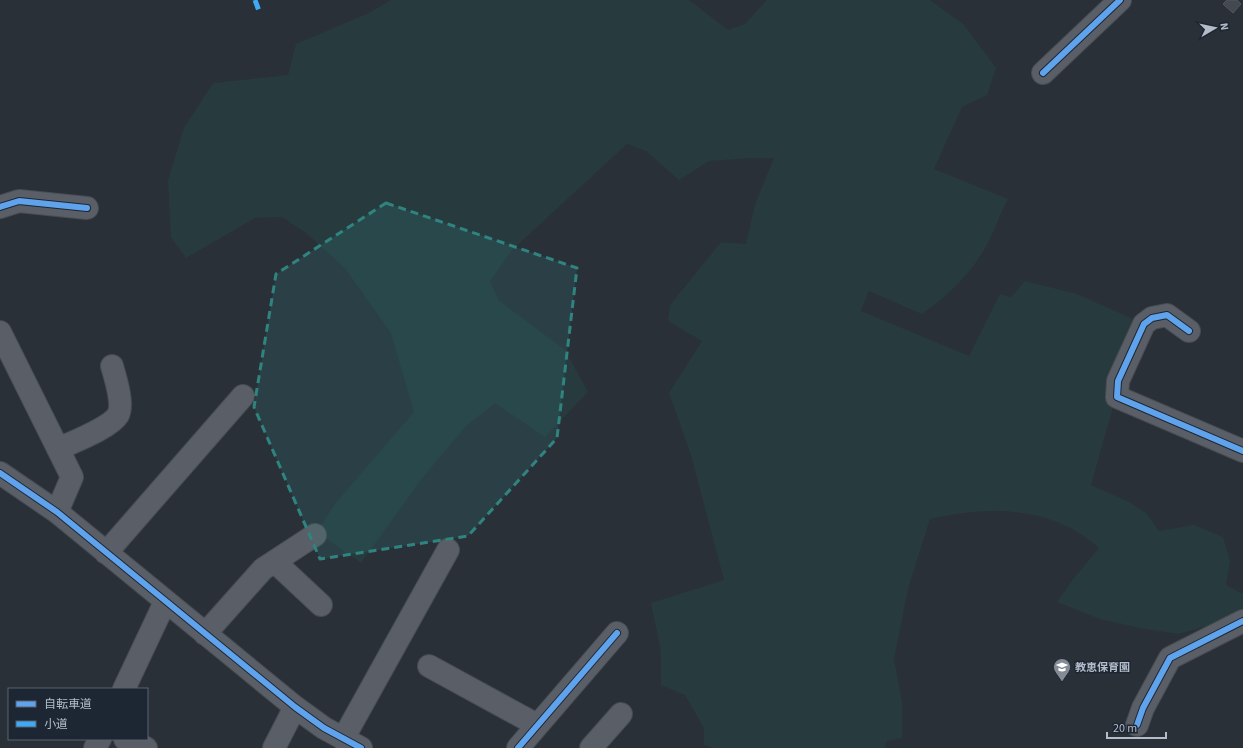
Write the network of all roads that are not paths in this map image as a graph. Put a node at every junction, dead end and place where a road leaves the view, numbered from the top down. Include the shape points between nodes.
1 (1120, 0) edge
2 (1043, 73) dead end
3 (0, 207) edge
4 (87, 208) dead end
5 (1189, 331) dead end
6 (0, 332) edge
7 (112, 366) dead end
8 (243, 396) dead end
9 (58, 449) junction
10 (1243, 451) edge
11 (0, 473) edge
12 (57, 512) junction
13 (315, 535) dead end
14 (448, 550) dead end
15 (106, 553) junction
16 (275, 562) junction
17 (165, 602) junction
18 (320, 605) dead end
19 (1243, 621) edge
20 (617, 633) dead end
21 (205, 634) junction
22 (429, 666) dead end
23 (124, 688) edge
24 (295, 707) junction
25 (621, 714) dead end
26 (537, 725) junction
27 (1137, 725) dead end
28 (127, 740) edge
29 (352, 743) edge
30 (146, 748) edge
31 (274, 748) edge
32 (518, 748) edge
33 (591, 748) edge

1 - 2 street
3 - 4 street via 18,200
5 - 10 street via 1167,315 1152,318 1144,324 1118,381 1117,397
6 - 9 street
7 - 9 street via 120,401 118,414 108,424
8 - 15 street
9 - 12 street via 72,477
11 - 12 street
12 - 15 street
13 - 16 street
14 - 29 street
15 - 17 street
16 - 18 street
16 - 21 street via 263,570
17 - 21 street
17 - 23 street
19 - 27 street via 1170,658 1143,708
20 - 26 street
21 - 24 street
22 - 26 street
24 - 29 street via 324,728
24 - 31 street
25 - 33 street
26 - 32 street
28 - 30 street

